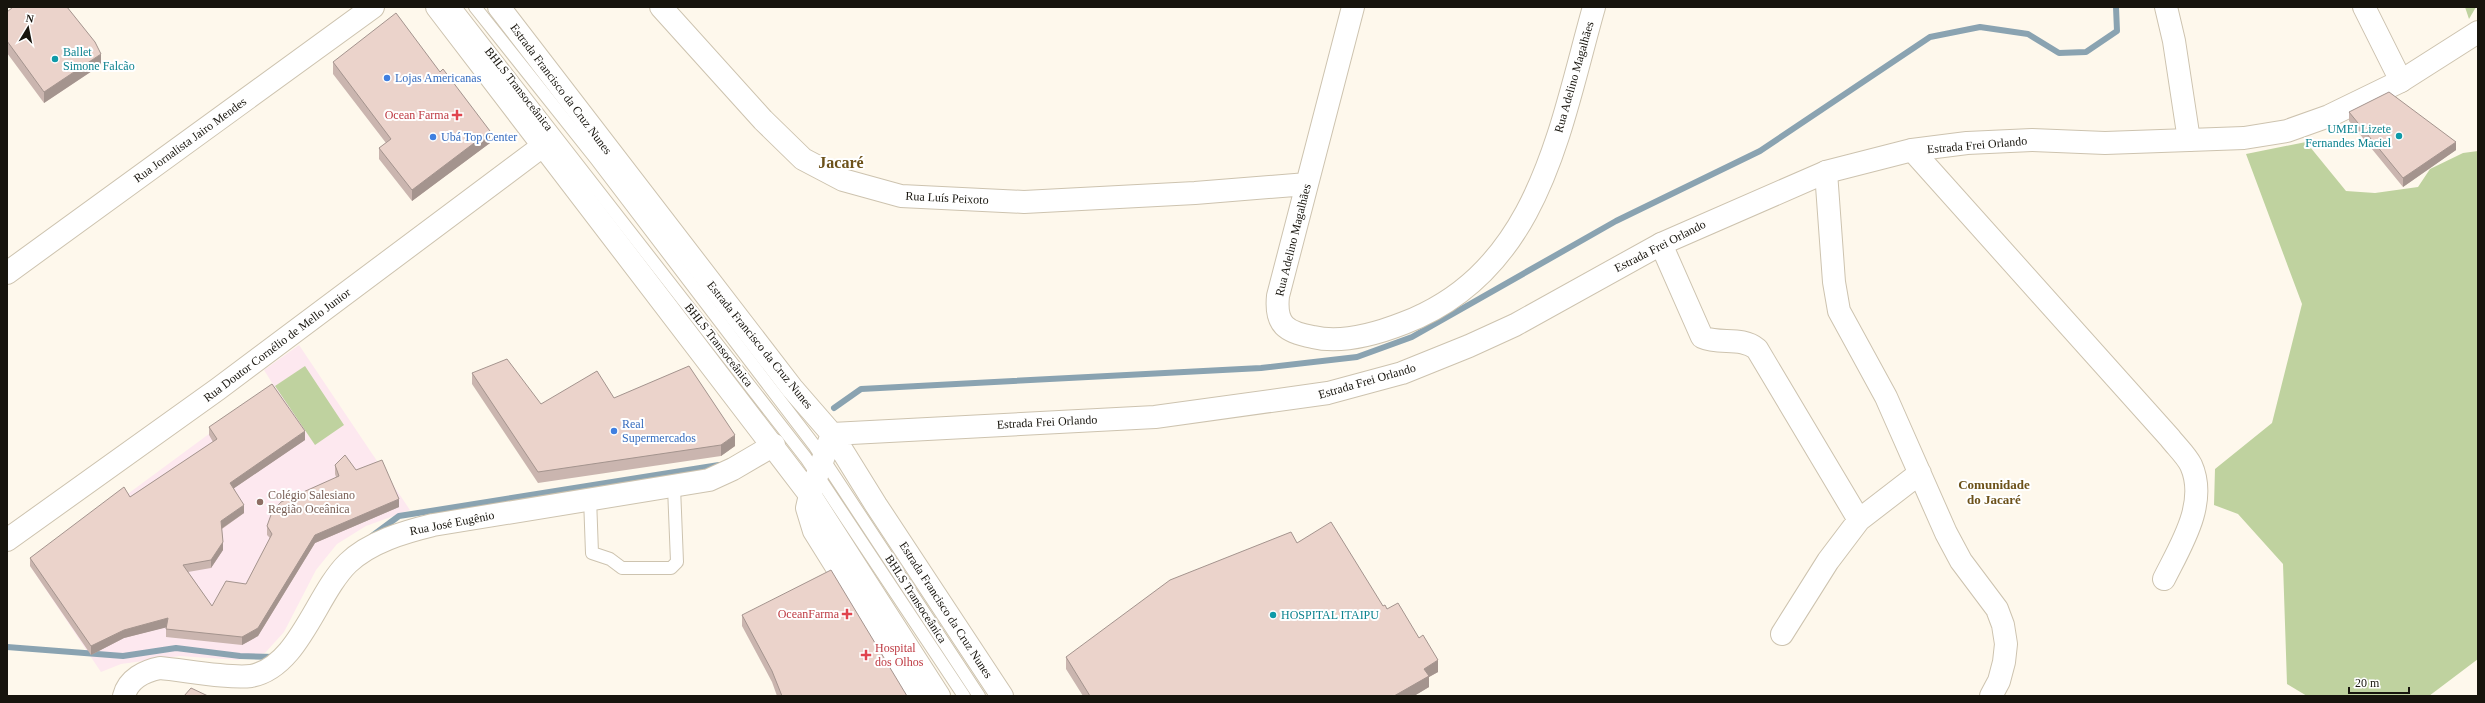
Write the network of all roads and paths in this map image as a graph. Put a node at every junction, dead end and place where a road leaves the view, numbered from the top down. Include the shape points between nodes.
1 (373, 7) edge
2 (436, 7) edge
3 (455, 7) edge
4 (475, 7) edge
5 (499, 7) edge
6 (661, 7) edge
7 (1353, 7) edge
8 (1594, 7) edge
9 (2166, 7) edge
10 (2364, 7) edge
11 (2478, 32) edge
12 (2401, 81) junction
13 (2189, 140) junction
14 (544, 145) junction
15 (1912, 150) junction
16 (1826, 172) junction
17 (1307, 184) junction
18 (1661, 244) junction
19 (7, 273) edge
20 (832, 434) junction
21 (774, 445) junction
22 (821, 467) junction
23 (1920, 473) junction
24 (674, 487) junction
25 (810, 495) junction
26 (590, 498) junction
27 (1859, 520) junction
28 (7, 540) edge
29 (2164, 579) dead end
30 (1782, 634) dead end
31 (124, 696) edge
32 (917, 696) edge
33 (938, 696) edge
34 (964, 696) edge
35 (979, 696) edge
36 (1002, 696) edge
37 (1991, 696) edge

1 - 19 street, Rua Jornalista Jairo Mendes
2 - 14 street
3 - 22 lane, BHLS Transoceânica
4 - 22 lane, BHLS Transoceânica via 596,159
5 - 20 street, Estrada Francisco da Cruz Nunes via 792,388
6 - 17 street, Rua Luís Peixoto via 763,120 803,159 843,180 901,196 1024,202
7 - 17 street, Rua Adelino Magalhães
8 - 17 street, Rua Adelino Magalhães via 1552,153 1531,205 1503,252 1467,288 1426,315 1385,331 1349,338 1315,338 1295,333 1283,326 1276,314 1278,296
9 - 13 street via 2174,41
10 - 12 street
11 - 12 street, Estrada Frei Orlando
12 - 13 street, Estrada Frei Orlando via 2329,116 2287,131 2244,138
13 - 15 street, Estrada Frei Orlando via 2105,143 2032,140 1967,143
14 - 21 street
14 - 28 street, Rua Doutor Cornélio de Mello Junior via 218,390
15 - 16 street, Estrada Frei Orlando
15 - 29 street via 2170,438 2190,464 2196,484 2195,507 2186,535
16 - 18 street, Estrada Frei Orlando
16 - 23 street via 1834,282 1839,311 1886,397
18 - 20 street, Estrada Frei Orlando via 1515,325 1469,346 1402,373 1328,394 1155,417
18 - 27 street via 1702,337 1710,341 1742,342 1757,349
20 - 22 street
20 - 36 street, Estrada Francisco da Cruz Nunes
21 - 24 street, Rua José Eugênio via 709,480
21 - 25 street
22 - 25 street
22 - 34 lane, BHLS Transoceânica
22 - 35 lane, BHLS Transoceânica
23 - 27 street
23 - 37 street via 1946,533 1969,572 1997,609 2003,624 2006,644 2004,662 1999,681
24 - 26 street, Rua José Eugênio
24 - 26 lane via 677,562 671,568 622,568 610,559 592,553
25 - 32 street via 806,508 814,531
25 - 33 street
26 - 31 street, Rua José Eugênio via 405,532 369,549 340,572 321,597 293,647 276,665 251,676 160,668 147,670 134,679
27 - 30 street via 1828,561

